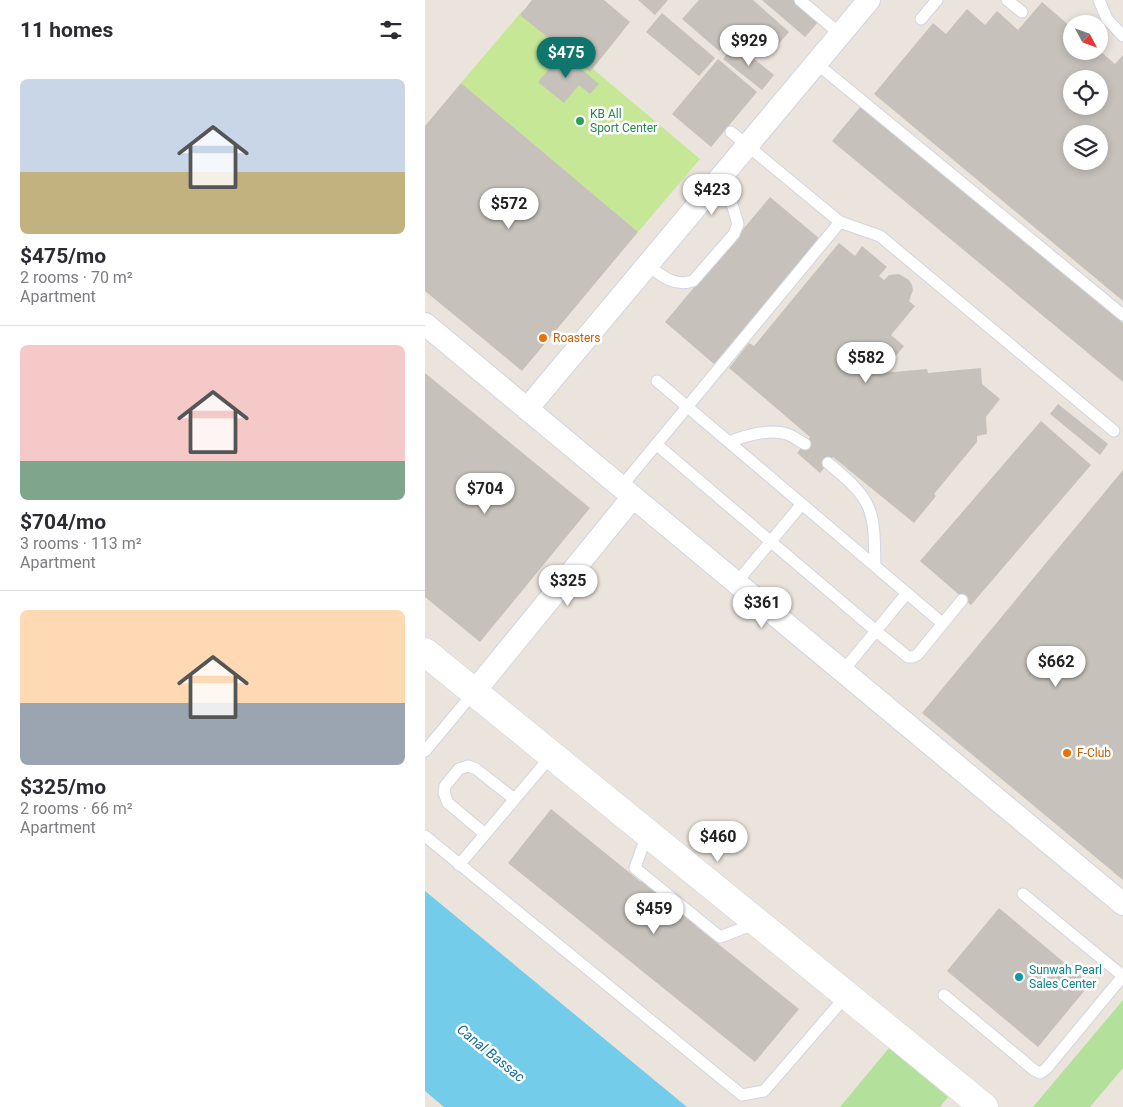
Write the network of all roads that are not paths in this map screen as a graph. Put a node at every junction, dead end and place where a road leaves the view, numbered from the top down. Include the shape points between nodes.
1 (800, 0) edge
2 (937, 0) edge
3 (1007, 0) edge
4 (1099, 0) edge
5 (861, 2) edge
6 (1022, 12) dead end
7 (921, 19) dead end
8 (840, 34) junction
9 (1123, 36) edge
10 (816, 63) junction
11 (739, 139) junction
12 (714, 185) junction
13 (840, 222) junction
14 (647, 265) junction
15 (1123, 315) edge
16 (425, 324) edge
17 (657, 382) dead end
18 (687, 407) junction
19 (527, 409) junction
20 (1114, 430) dead end
21 (729, 442) junction
22 (656, 444) junction
23 (805, 444) dead end
24 (828, 463) dead end
25 (627, 492) junction
26 (802, 504) junction
27 (771, 542) junction
28 (875, 566) junction
29 (736, 583) junction
30 (907, 593) junction
31 (963, 600) dead end
32 (942, 624) junction
33 (875, 631) junction
34 (425, 652) edge
35 (843, 671) junction
36 (474, 692) junction
37 (425, 751) edge
38 (552, 755) junction
39 (514, 800) junction
40 (485, 834) junction
41 (425, 836) edge
42 (459, 865) junction
43 (1023, 894) dead end
44 (1123, 904) edge
45 (1123, 976) edge
46 (847, 995) junction
47 (944, 995) dead end
48 (980, 1106) edge

1 - 8 lane
2 - 7 lane
3 - 6 lane
4 - 9 lane via 1107,19
5 - 8 street
8 - 10 street
10 - 11 street
10 - 15 lane
11 - 12 street
11 - 13 lane
12 - 14 street
12 - 14 lane via 733,204 739,224 734,234 693,281 670,281
13 - 18 lane
13 - 20 lane via 880,236
14 - 19 street
16 - 19 street
17 - 18 lane
18 - 21 lane
18 - 22 lane
19 - 25 street
21 - 23 lane via 765,432 787,433
21 - 26 lane
22 - 25 lane
22 - 27 lane
24 - 28 lane via 861,493 871,509 875,526
25 - 29 street
25 - 36 street
26 - 27 lane
26 - 28 lane
27 - 29 lane
27 - 33 lane
28 - 30 lane
29 - 35 street
30 - 32 lane
30 - 33 lane
31 - 32 lane
32 - 33 lane via 913,657
33 - 35 lane
34 - 36 street
35 - 44 street
36 - 37 lane
36 - 38 street
38 - 39 lane
38 - 46 street
39 - 40 lane
39 - 40 lane via 476,769 468,766 459,769 445,786 444,793 448,802
40 - 42 lane
41 - 42 lane
42 - 46 lane via 742,1095 764,1092
43 - 45 lane
45 - 47 lane via 1046,1070 1040,1072
46 - 48 street

